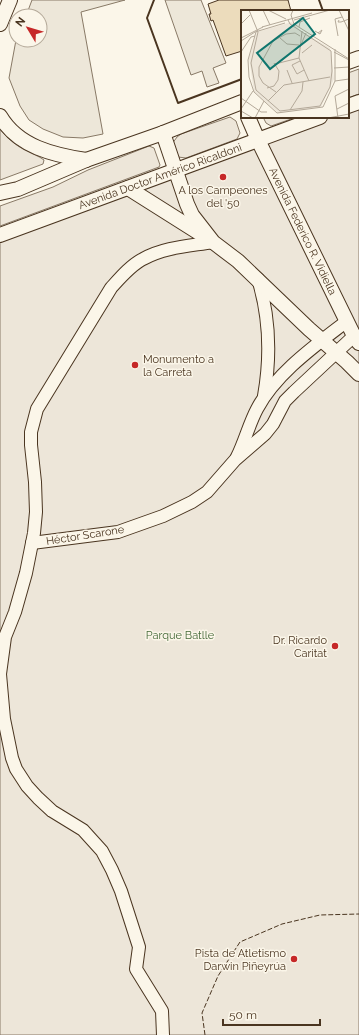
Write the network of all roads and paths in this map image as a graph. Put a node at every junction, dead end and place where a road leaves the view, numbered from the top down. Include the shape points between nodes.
1 (10, 0) edge
2 (0, 24) edge
3 (359, 58) edge
4 (349, 62) edge
5 (241, 102) edge
6 (359, 102) edge
7 (349, 106) edge
8 (0, 116) edge
9 (248, 118) edge
10 (317, 118) edge
11 (163, 133) junction
12 (258, 140) junction
13 (86, 160) junction
14 (176, 171) junction
15 (128, 188) junction
16 (0, 193) edge
17 (0, 235) edge
18 (213, 242) junction
19 (258, 279) junction
20 (347, 321) junction
21 (322, 340) junction
22 (356, 340) edge
23 (336, 352) junction
24 (359, 374) edge
25 (263, 400) junction
26 (235, 460) junction
27 (32, 543) junction
28 (163, 1035) edge

1 - 2 street
3 - 4 street
5 - 11 street
6 - 7 street
8 - 13 street via 18,137 38,148 56,155
9 - 12 street, Avenida Federico R. Vidiella
10 - 12 street, Avenida Doctor Américo Ricaldoni
11 - 13 street
11 - 14 street
12 - 14 street, Avenida Doctor Américo Ricaldoni
12 - 20 street, Avenida Federico R. Vidiella
13 - 16 street via 18,189
14 - 15 street, Avenida Doctor Américo Ricaldoni
14 - 18 street via 192,215
15 - 17 street, Avenida Doctor Américo Ricaldoni
15 - 18 street
18 - 19 street
18 - 27 street via 165,250 142,259 125,273 111,288 37,409 30,446 36,512
19 - 21 street
19 - 25 street, Héctor Scarone via 267,315 269,343
20 - 21 street, Héctor Scarone
20 - 22 street, Avenida Federico R. Vidiella
21 - 23 street
21 - 25 street, Héctor Scarone via 280,377
22 - 23 street, Héctor Scarone
23 - 24 street
23 - 26 street, Héctor Scarone via 285,401 265,434
25 - 26 street, Héctor Scarone
26 - 27 street, Héctor Scarone via 207,492 163,516 118,532
27 - 28 street via 15,612 5,637 0,674 4,719 12,758 27,786 52,811 83,830 102,851 121,891 139,947 136,969 162,1011

